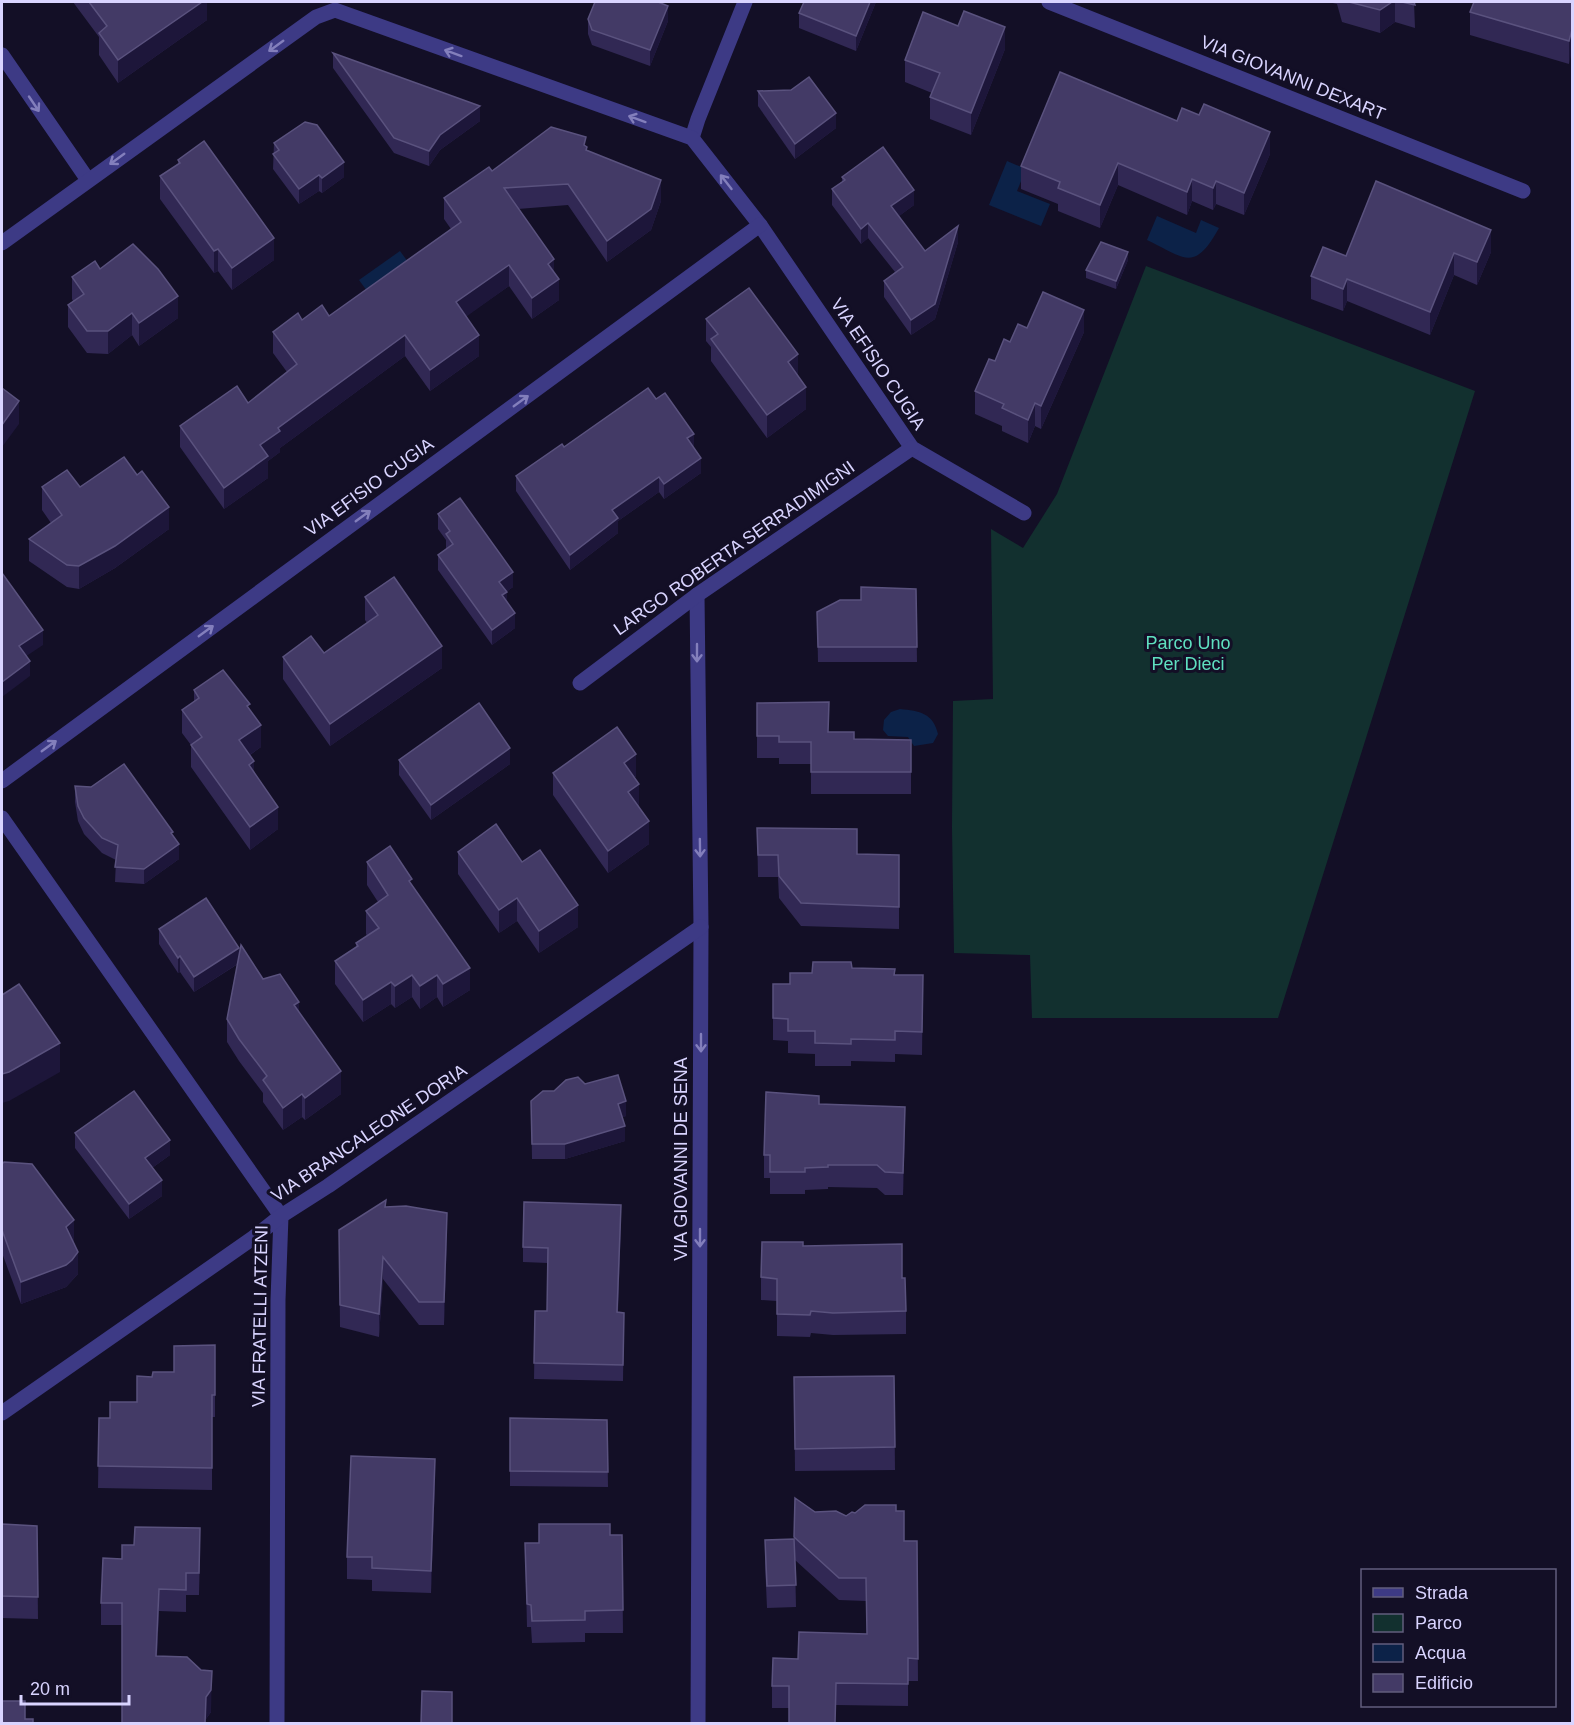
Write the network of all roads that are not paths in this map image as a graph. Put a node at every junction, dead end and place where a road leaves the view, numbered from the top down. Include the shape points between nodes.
1 (745, 2) edge
2 (1048, 2) edge
3 (2, 55) edge
4 (692, 138) junction
5 (88, 180) junction
6 (1523, 191) dead end
7 (760, 225) junction
8 (2, 243) edge
9 (912, 448) junction
10 (1024, 513) dead end
11 (697, 595) junction
12 (580, 682) dead end
13 (2, 781) edge
14 (2, 818) edge
15 (701, 927) junction
16 (281, 1216) junction
17 (2, 1413) edge
18 (278, 1724) edge
19 (698, 1724) edge

1 - 4 street
2 - 6 street, VIA GIOVANNI DEXART
3 -> 5 street
4 -> 5 street via 335,10 316,17
7 -> 4 street, VIA EFISIO CUGIA
5 - 8 street
7 - 9 street, VIA EFISIO CUGIA
13 -> 7 street, VIA EFISIO CUGIA
9 - 10 street, VIA EFISIO CUGIA
9 - 11 street, LARGO ROBERTA SERRADIMIGNI
11 - 12 street, LARGO ROBERTA SERRADIMIGNI
11 -> 15 street, VIA GIOVANNI DE SENA
14 - 16 street, VIA FRATELLI ATZENI
15 - 16 street, VIA BRANCALEONE DORIA
15 -> 19 street, VIA GIOVANNI DE SENA
16 - 17 street, VIA BRANCALEONE DORIA
16 - 18 street, VIA FRATELLI ATZENI

